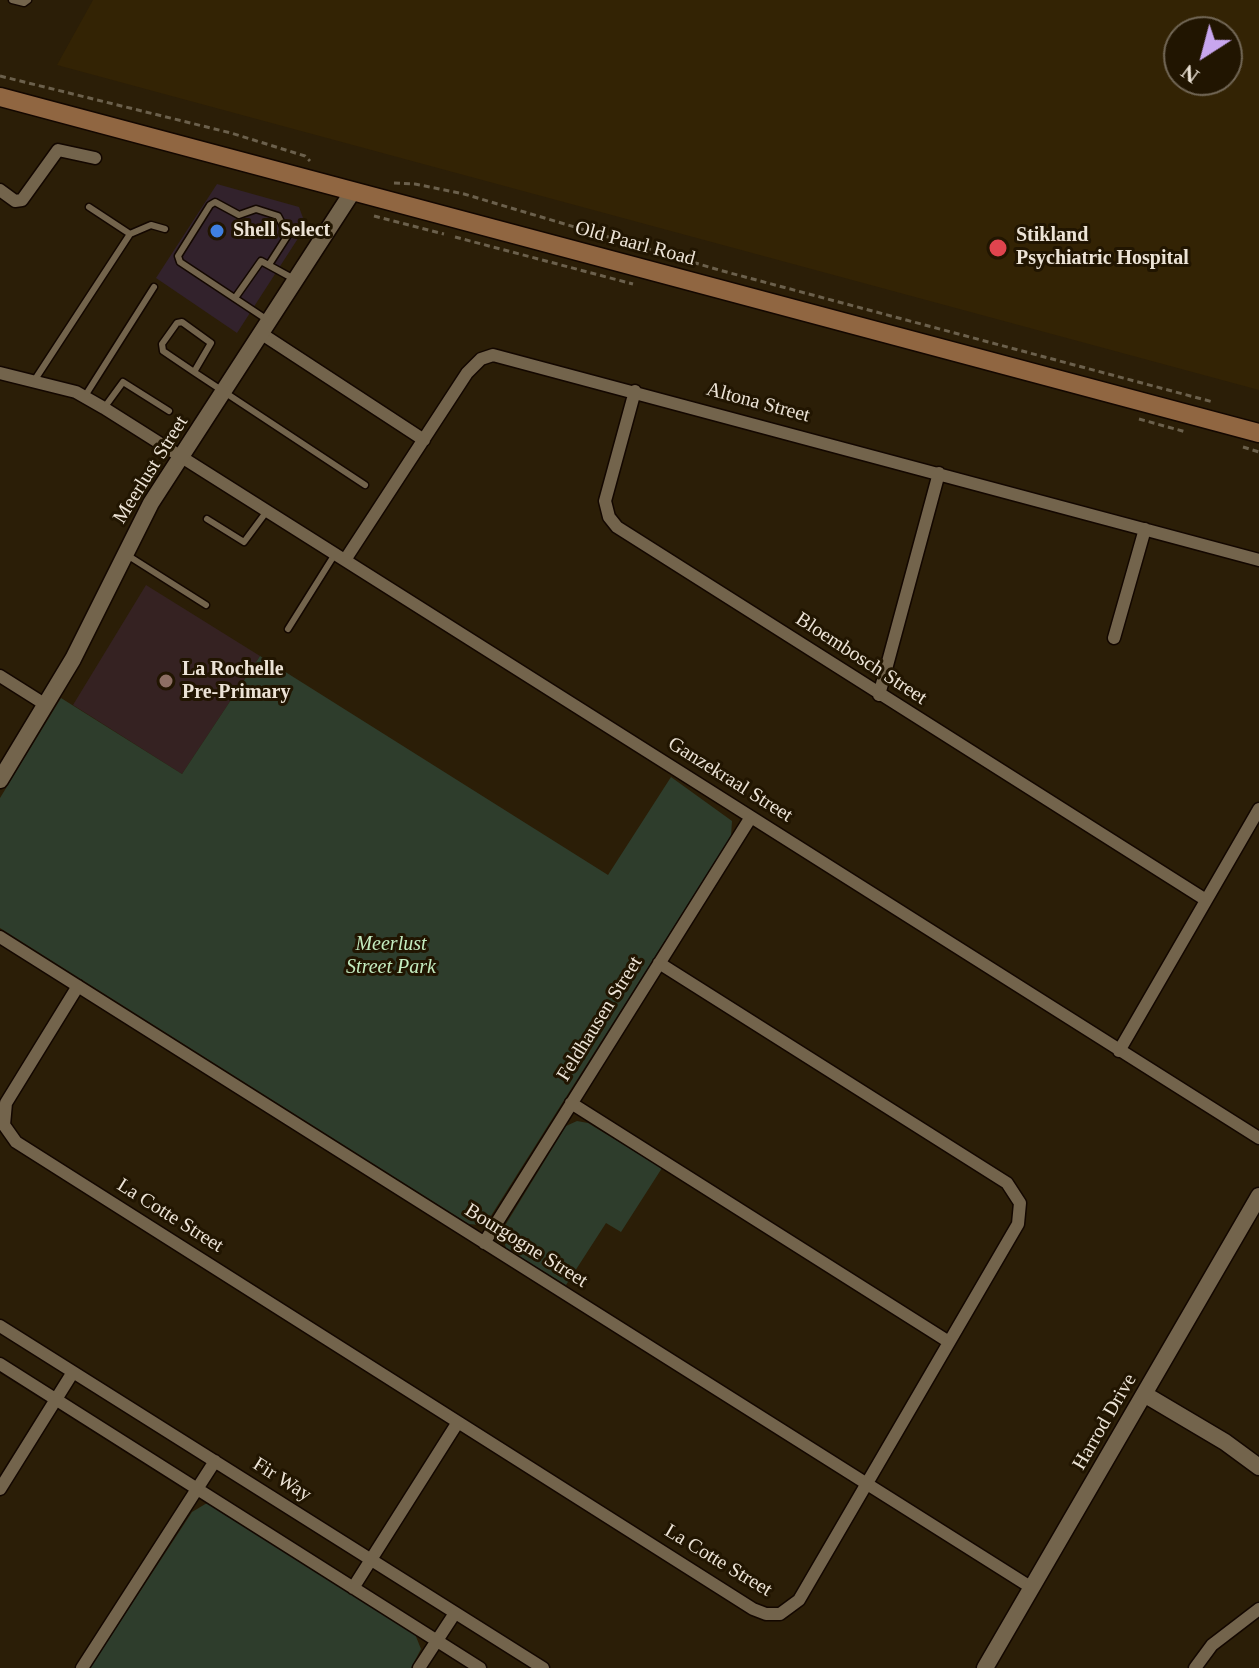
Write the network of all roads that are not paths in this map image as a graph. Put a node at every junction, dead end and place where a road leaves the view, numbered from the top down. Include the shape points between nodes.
1 (12, 0) edge
2 (28, 0) edge
3 (0, 97) edge
4 (95, 158) dead end
5 (0, 190) edge
6 (353, 191) junction
7 (89, 207) dead end
8 (165, 229) dead end
9 (130, 234) junction
10 (270, 263) junction
11 (296, 281) junction
12 (154, 287) dead end
13 (235, 298) junction
14 (265, 328) junction
15 (194, 372) junction
16 (0, 373) edge
17 (34, 381) junction
18 (223, 391) junction
19 (635, 391) junction
20 (85, 396) junction
21 (104, 408) junction
22 (169, 411) dead end
23 (1259, 433) edge
24 (424, 440) junction
25 (181, 456) junction
26 (939, 473) junction
27 (365, 485) dead end
28 (267, 511) junction
29 (207, 519) dead end
30 (1145, 529) junction
31 (124, 553) junction
32 (340, 557) junction
33 (1259, 560) edge
34 (206, 605) dead end
35 (288, 629) dead end
36 (1114, 638) dead end
37 (0, 676) edge
38 (879, 695) junction
39 (46, 705) junction
40 (0, 780) edge
41 (1259, 809) edge
42 (751, 817) junction
43 (1206, 900) junction
44 (0, 937) edge
45 (659, 963) junction
46 (78, 986) junction
47 (1119, 1051) junction
48 (571, 1103) junction
49 (1259, 1138) edge
50 (1259, 1196) edge
51 (484, 1243) junction
52 (0, 1326) edge
53 (949, 1342) junction
54 (0, 1364) edge
55 (73, 1372) junction
56 (1144, 1394) junction
57 (56, 1399) junction
58 (458, 1422) junction
59 (215, 1461) junction
60 (1259, 1467) edge
61 (866, 1484) junction
62 (0, 1489) edge
63 (198, 1489) junction
64 (371, 1560) junction
65 (353, 1588) junction
66 (1032, 1588) junction
67 (1259, 1609) edge
68 (455, 1613) junction
69 (437, 1641) junction
70 (82, 1668) edge
71 (419, 1668) edge
72 (480, 1668) edge
73 (543, 1668) edge
74 (985, 1668) edge
75 (1195, 1668) edge

1 - 2 lane
3 - 6 main road, Old Paarl Road
4 - 5 street via 58,150 22,200
6 - 11 street, Meerlust Street
6 - 23 main road, Old Paarl Road
7 - 9 lane
8 - 9 lane via 145,225
9 - 17 lane
10 - 11 lane
10 - 13 lane via 259,262
10 - 13 lane via 288,235 278,216 255,209 241,216 218,202 210,205 178,257
11 - 14 street, Meerlust Street
12 - 20 lane
13 - 14 lane
14 - 18 street, Meerlust Street
14 - 24 street
15 - 15 lane via 162,350 177,323 211,343
15 - 18 lane
16 - 17 street, Ganzekraal Street
17 - 20 street, Ganzekraal Street
18 - 25 street, Meerlust Street
18 - 27 lane
19 - 24 street, Altona Street via 490,355 471,368
19 - 26 street, Altona Street
19 - 38 street, Bloembosch Street via 606,493 612,522
20 - 21 street, Ganzekraal Street
21 - 22 lane via 123,382
21 - 25 street, Ganzekraal Street
24 - 32 street, Altona Street
25 - 28 street, Ganzekraal Street
25 - 31 street, Meerlust Street
26 - 30 street, Altona Street
26 - 38 street
28 - 29 lane via 244,542
28 - 32 street, Ganzekraal Street
30 - 33 street, Altona Street
30 - 36 street
31 - 34 lane
31 - 39 street, Meerlust Street
32 - 35 lane
32 - 42 street, Ganzekraal Street
37 - 39 street
38 - 43 street, Bloembosch Street
39 - 40 street, Meerlust Street
41 - 43 street
42 - 45 street, Feldhausen Street
42 - 47 street, Ganzekraal Street
43 - 47 street
44 - 46 street, Bourgogne Street
45 - 48 street, Feldhausen Street
45 - 53 street, La Cotte Street via 1014,1190 1021,1207 1018,1224
46 - 51 street, Bourgogne Street
46 - 58 street, La Cotte Street via 6,1103 3,1119 11,1137
47 - 49 street, Ganzekraal Street
48 - 51 street, Feldhausen Street
48 - 53 street
50 - 56 street, Harrod Drive
51 - 61 street, Bourgogne Street
52 - 55 street, Fir Way
53 - 61 street, La Cotte Street
54 - 57 street
55 - 57 street
55 - 59 street, Fir Way
56 - 60 street
56 - 66 street, Harrod Drive
57 - 62 street
57 - 63 street
58 - 61 street, La Cotte Street via 766,1614 786,1611 799,1600
58 - 64 street
59 - 63 street
59 - 64 street, Fir Way
61 - 66 street, Bourgogne Street
63 - 65 street
63 - 70 street
64 - 65 street
64 - 68 street, Fir Way
65 - 69 street
66 - 74 street, Harrod Drive
67 - 75 street via 1212,1645
68 - 69 street
68 - 73 street, Fir Way
69 - 71 street
69 - 72 street

